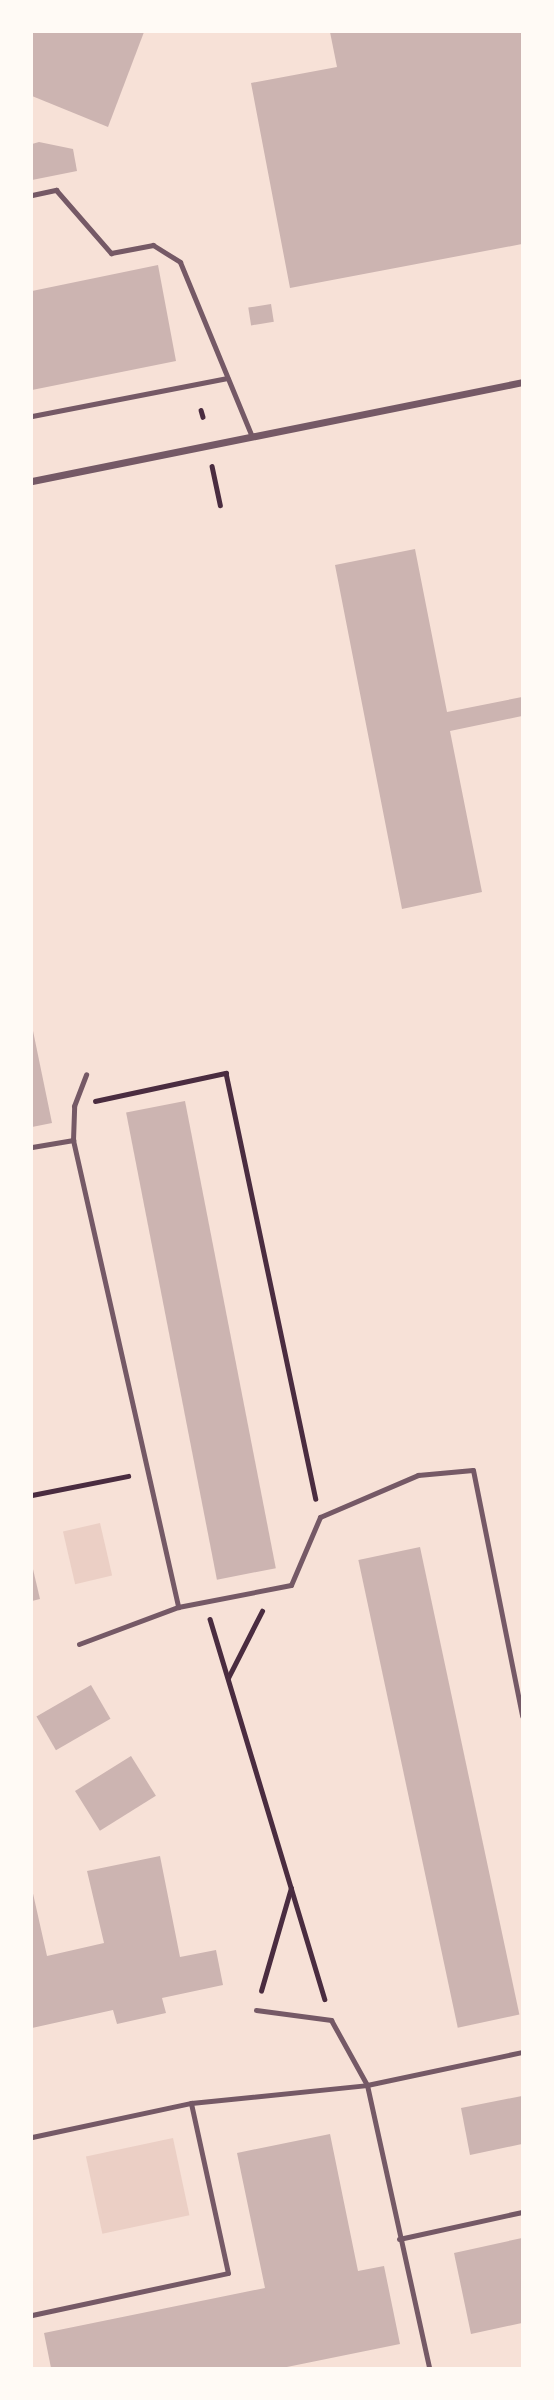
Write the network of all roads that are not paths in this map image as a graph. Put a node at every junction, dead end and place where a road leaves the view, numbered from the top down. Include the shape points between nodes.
1 (32, 195) edge
2 (227, 378) junction
3 (523, 382) edge
4 (32, 416) edge
5 (252, 437) junction
6 (32, 481) edge
7 (86, 1074) dead end
8 (73, 1140) junction
9 (32, 1147) edge
10 (178, 1607) junction
11 (79, 1644) dead end
12 (523, 1716) edge
13 (256, 2010) road end
14 (523, 2052) edge
15 (367, 2085) junction
16 (191, 2103) junction
17 (32, 2137) edge
18 (523, 2212) edge
19 (399, 2239) junction
20 (32, 2315) edge
21 (429, 2368) edge

1 - 2 lane via 56,190 111,253 153,244 180,262
2 - 4 lane
2 - 5 lane
3 - 5 street
5 - 6 street
7 - 8 lane via 74,1106
8 - 9 lane
8 - 10 lane
10 - 11 lane
10 - 12 lane via 291,1585 320,1517 418,1475 473,1471
13 - 15 lane via 331,2020
14 - 15 lane
15 - 16 lane
15 - 19 lane
16 - 17 lane
16 - 20 lane via 228,2273
18 - 19 lane
19 - 21 lane

